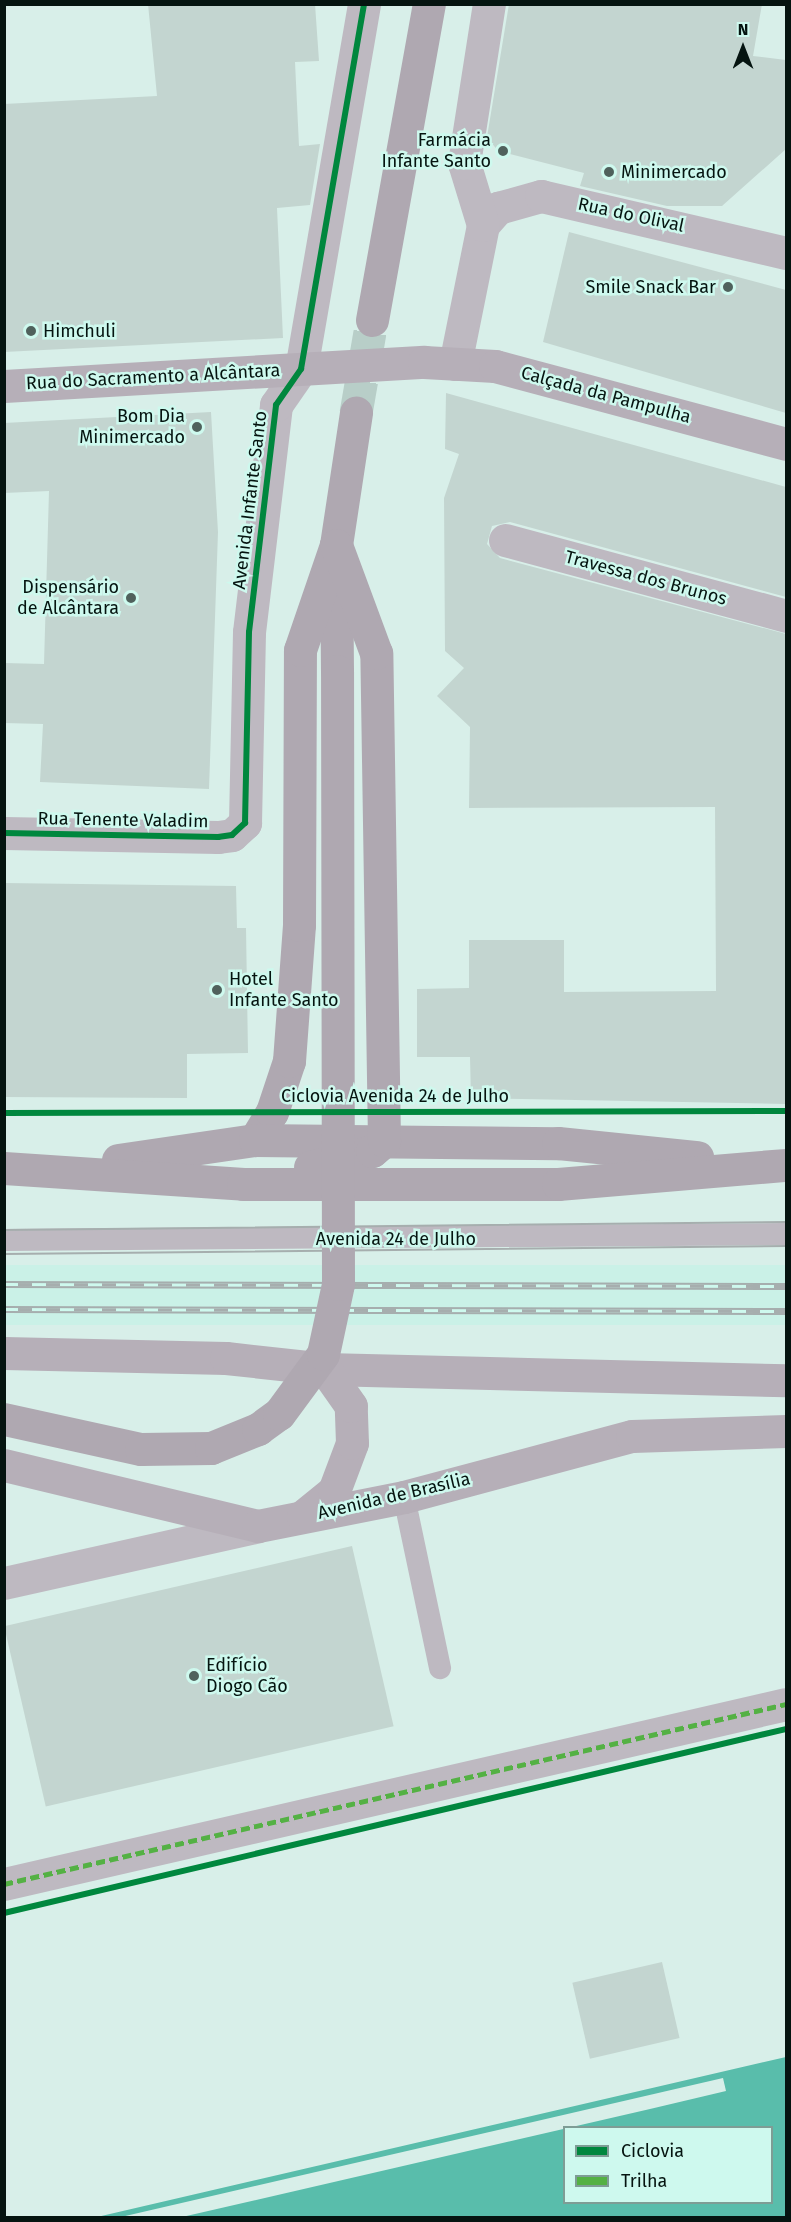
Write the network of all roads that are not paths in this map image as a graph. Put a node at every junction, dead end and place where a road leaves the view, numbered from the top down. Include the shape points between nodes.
1 (364, 4) edge
2 (429, 4) edge
3 (489, 4) edge
4 (483, 225) junction
5 (786, 253) edge
6 (372, 320) tunnel mouth
7 (439, 363) junction
8 (301, 369) junction
9 (4, 386) edge
10 (356, 413) tunnel mouth
11 (786, 444) edge
12 (505, 540) dead end
13 (336, 545) junction
14 (786, 616) edge
15 (239, 830) joint
16 (4, 833) edge
17 (255, 1140) junction
18 (384, 1141) junction
19 (780, 1165) edge
20 (4, 1168) edge
21 (64, 1168) junction
22 (243, 1184) junction
23 (786, 1234) edge
24 (4, 1240) edge
25 (4, 1353) edge
26 (325, 1369) junction
27 (786, 1380) edge
28 (4, 1419) edge
29 (786, 1431) edge
30 (4, 1466) edge
31 (404, 1497) junction
32 (302, 1517) junction
33 (258, 1526) junction
34 (4, 1583) edge
35 (440, 1668) dead end
36 (786, 1704) edge
37 (4, 1884) edge

1 - 8 street, Avenida Infante Santo
2 - 6 main road
3 - 4 street via 464,163
4 - 5 street, Rua do Olival via 498,207 542,196
4 - 7 street
7 - 8 street, Calçada da Pampulha
7 - 11 street, Calçada da Pampulha via 549,377
8 - 9 street, Rua do Sacramento a Alcântara
8 - 15 street, Avenida Infante Santo via 276,405 249,632 247,808
10 - 13 main road
12 - 14 street, Travessa dos Brunos
13 - 17 main road via 300,650 299,926 289,1061 272,1112
13 - 18 main road via 376,653
13 - 28 main road, bridge via 338,1272 323,1354 279,1414 258,1429 211,1448 141,1449
15 - 16 street, Rua Tenente Valadim via 218,837
17 - 18 main road
17 - 21 main road
18 - 19 main road via 558,1143
18 - 22 main road via 372,1151
19 - 22 main road via 558,1184
20 - 21 main road
21 - 22 main road
23 - 24 lane, Avenida 24 de Julho
25 - 26 street via 226,1358
26 - 27 street
26 - 32 street via 351,1406 352,1443 333,1491
29 - 31 street, Avenida de Brasília via 632,1436
30 - 33 street, Avenida de Brasília
31 - 32 street, Avenida de Brasília
31 - 35 lane
32 - 33 street, Avenida de Brasília
33 - 34 street
36 - 37 street

